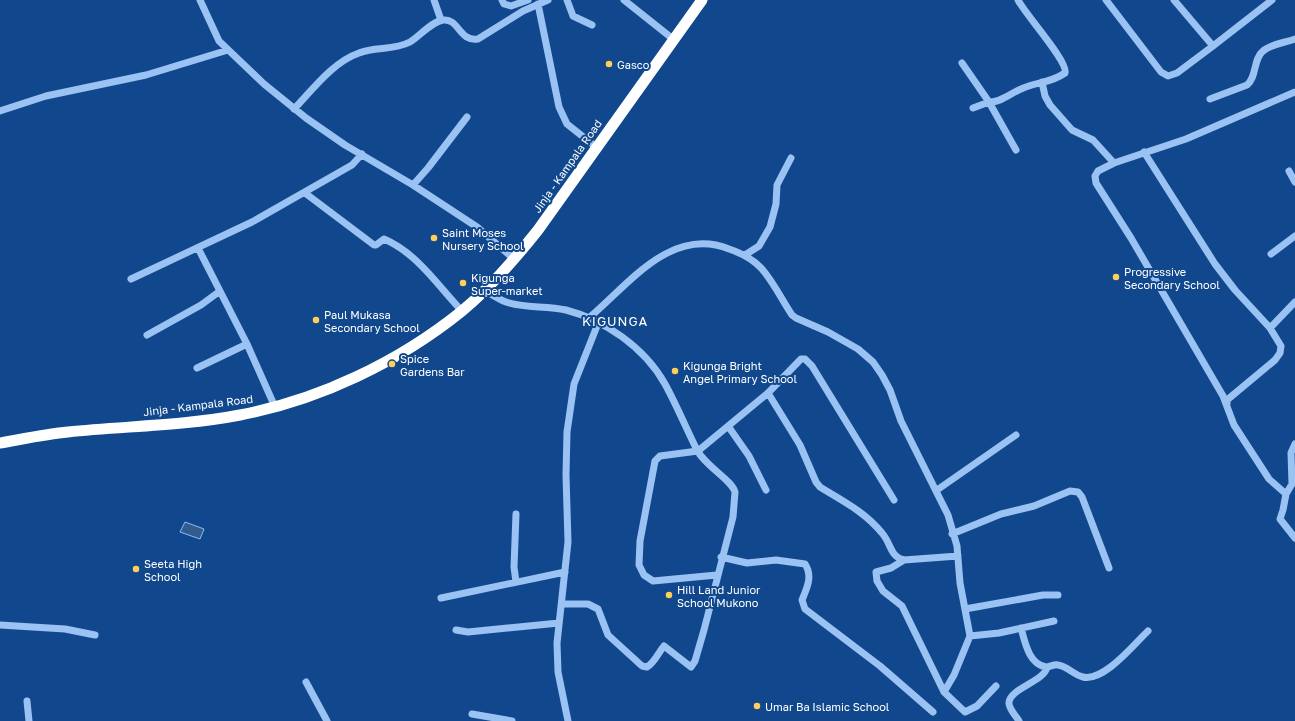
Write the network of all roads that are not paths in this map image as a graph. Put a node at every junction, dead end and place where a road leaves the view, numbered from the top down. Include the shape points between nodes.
1 (200, 0) edge
2 (434, 0) edge
3 (502, 0) edge
4 (528, 0) edge
5 (548, 0) edge
6 (567, 0) edge
7 (624, 0) edge
8 (702, 0) edge
9 (1018, 0) edge
10 (1106, 0) edge
11 (1174, 0) edge
12 (1272, 0) edge
13 (538, 4) junction
14 (441, 20) junction
15 (592, 25) dead end
16 (673, 39) junction
17 (1295, 39) edge
18 (1214, 46) junction
19 (228, 50) junction
20 (962, 63) dead end
21 (1042, 82) junction
22 (1295, 92) edge
23 (1210, 99) dead end
24 (988, 102) junction
25 (973, 108) dead end
26 (294, 109) junction
27 (0, 111) edge
28 (467, 116) dead end
29 (596, 146) junction
30 (1016, 150) dead end
31 (1144, 152) junction
32 (362, 154) junction
33 (791, 158) dead end
34 (1114, 163) junction
35 (1289, 170) dead end
36 (1295, 182) edge
37 (413, 185) junction
38 (305, 193) junction
39 (1295, 236) edge
40 (198, 248) junction
41 (1271, 254) dead end
42 (745, 255) junction
43 (514, 259) junction
44 (131, 279) dead end
45 (484, 290) junction
46 (220, 291) junction
47 (1295, 302) edge
48 (462, 311) junction
49 (590, 317) junction
50 (599, 322) junction
51 (1270, 328) junction
52 (148, 335) dead end
53 (247, 344) junction
54 (197, 368) dead end
55 (768, 393) junction
56 (1227, 404) junction
57 (275, 407) junction
58 (728, 426) junction
59 (1016, 435) dead end
60 (0, 443) edge
61 (1295, 444) edge
62 (698, 452) junction
63 (766, 490) dead end
64 (937, 490) junction
65 (1286, 494) junction
66 (894, 500) dead end
67 (516, 514) dead end
68 (952, 534) junction
69 (1295, 538) edge
70 (958, 556) junction
71 (721, 557) junction
72 (904, 560) junction
73 (1109, 568) dead end
74 (565, 572) junction
75 (717, 575) junction
76 (516, 582) junction
77 (1058, 595) dead end
78 (441, 598) dead end
79 (562, 604) junction
80 (964, 609) junction
81 (1054, 621) dead end
82 (559, 623) junction
83 (0, 625) edge
84 (1021, 628) junction
85 (456, 630) dead end
86 (1148, 631) dead end
87 (95, 635) dead end
88 (970, 636) junction
89 (1047, 667) junction
90 (306, 682) dead end
91 (996, 686) dead end
92 (944, 692) junction
93 (27, 701) dead end
94 (933, 712) dead end
95 (472, 714) dead end
96 (29, 721) edge
97 (327, 721) edge
98 (512, 721) edge
99 (568, 721) edge
100 (1019, 721) edge

1 - 19 street via 214,35
2 - 14 street
3 - 4 street via 504,4 511,6
5 - 13 street
6 - 15 street via 573,16
7 - 16 street
8 - 16 highway, Jinja - Kampala Road
9 - 21 street via 1065,67 1065,72 1055,80
10 - 18 street via 1165,75 1177,73
11 - 18 street
12 - 18 street
13 - 14 street via 478,39 471,40 465,37 453,23
13 - 29 street via 559,107 567,124
14 - 26 street via 400,46 360,52 349,57 332,70
16 - 29 highway, Jinja - Kampala Road
17 - 23 street via 1261,52 1252,80 1247,85
19 - 26 street
19 - 27 street via 146,75 46,96
20 - 24 street
21 - 24 street via 1020,89 997,101
21 - 34 street via 1050,105 1072,130 1093,140
22 - 31 street via 1186,139
24 - 25 street
24 - 30 street
26 - 32 street
28 - 37 street
29 - 43 highway, Jinja - Kampala Road via 538,230
31 - 34 street
31 - 51 street via 1215,264
32 - 37 street
32 - 38 street via 352,165
33 - 42 street via 777,185 775,210 770,227 759,246
34 - 56 street via 1096,173 1096,183 1131,238
35 - 36 street
37 - 43 street via 477,227
38 - 40 street
38 - 48 street via 374,245 384,239 401,248 434,279
39 - 41 street
40 - 44 street
40 - 46 street
42 - 49 street via 711,243 690,244 676,249 643,268
42 - 64 street via 761,268 792,315 842,339 872,362 890,390 901,421
43 - 45 highway, Jinja - Kampala Road
45 - 48 highway, Jinja - Kampala Road
45 - 49 street via 516,305 565,310
46 - 52 street via 201,305
46 - 53 street
47 - 51 street
48 - 57 highway, Jinja - Kampala Road via 393,358 352,378
49 - 50 street
50 - 62 street via 631,344 655,369
50 - 74 street via 571,394 566,463 568,542
51 - 56 street via 1281,346 1280,353 1226,400
53 - 54 street
53 - 57 street
55 - 58 street
55 - 66 street via 796,363 805,359 812,366
55 - 72 street via 800,445 820,487 863,513 883,534 897,559
56 - 65 street via 1234,425 1259,464
57 - 60 highway, Jinja - Kampala Road via 198,421 66,432
58 - 62 street
58 - 63 street via 749,456
59 - 64 street
61 - 65 street via 1291,453 1292,484
62 - 71 street via 703,461 734,489 736,496 733,517
62 - 75 street via 660,456 655,461 640,541 639,565 644,575 653,580
64 - 68 street via 948,515
65 - 69 street via 1280,519
67 - 76 street
68 - 70 street
68 - 73 street via 1001,514 1034,506 1070,491 1078,492 1082,496
70 - 72 street
70 - 80 street
71 - 75 street
71 - 94 street via 747,563 776,560 805,564 809,571 808,586 802,600 805,609
72 - 92 street via 891,568 876,572 877,581 883,591 902,606
74 - 76 street
74 - 79 street
75 - 79 street via 695,661 691,666 664,646 656,655 653,664 642,666 608,635 598,609 588,604
76 - 78 street
77 - 80 street via 1043,595
79 - 82 street
80 - 88 street
81 - 84 street
82 - 85 street via 468,632
82 - 99 street via 558,672
83 - 87 street via 64,629
84 - 88 street
84 - 89 street via 1026,647 1034,661
86 - 89 street via 1113,666 1092,678 1082,677 1058,665
88 - 92 street
89 - 100 street via 1044,674 1024,686 1011,698 1010,704
90 - 97 street
91 - 92 street via 977,706 965,712
93 - 96 street
95 - 98 street

